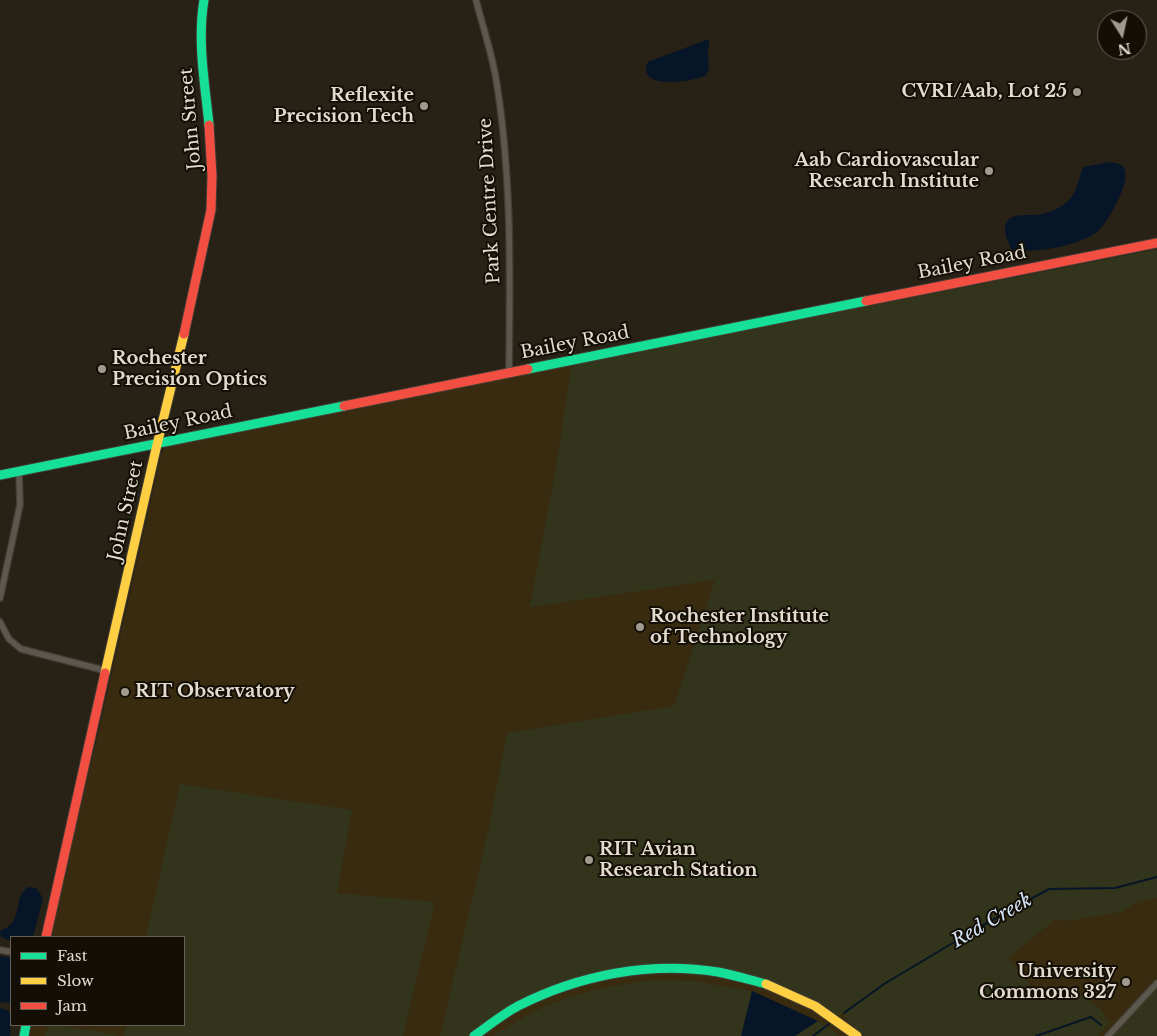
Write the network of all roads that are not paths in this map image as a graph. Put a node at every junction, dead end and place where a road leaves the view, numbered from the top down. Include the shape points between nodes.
1 (204, 0) edge
2 (476, 0) edge
3 (1157, 243) edge
4 (509, 373) junction
5 (158, 444) junction
6 (19, 471) junction
7 (0, 475) edge
8 (0, 598) edge
9 (0, 622) edge
10 (107, 671) junction
11 (46, 936) edge
12 (1157, 983) edge
13 (474, 1036) edge
14 (857, 1036) edge
15 (1108, 1036) edge

1 - 5 street, John Street via 201,30 212,199
2 - 4 street, Park Centre Drive via 497,83 506,152
3 - 4 street, Bailey Road
4 - 5 street, Bailey Road
5 - 6 street, Bailey Road
5 - 10 street, John Street
6 - 7 street, Bailey Road
6 - 8 street via 20,505
9 - 10 street via 9,639 21,649
10 - 11 street, John Street
12 - 15 street
13 - 14 street via 514,1009 566,985 614,973 666,968 723,973 768,985 816,1006

